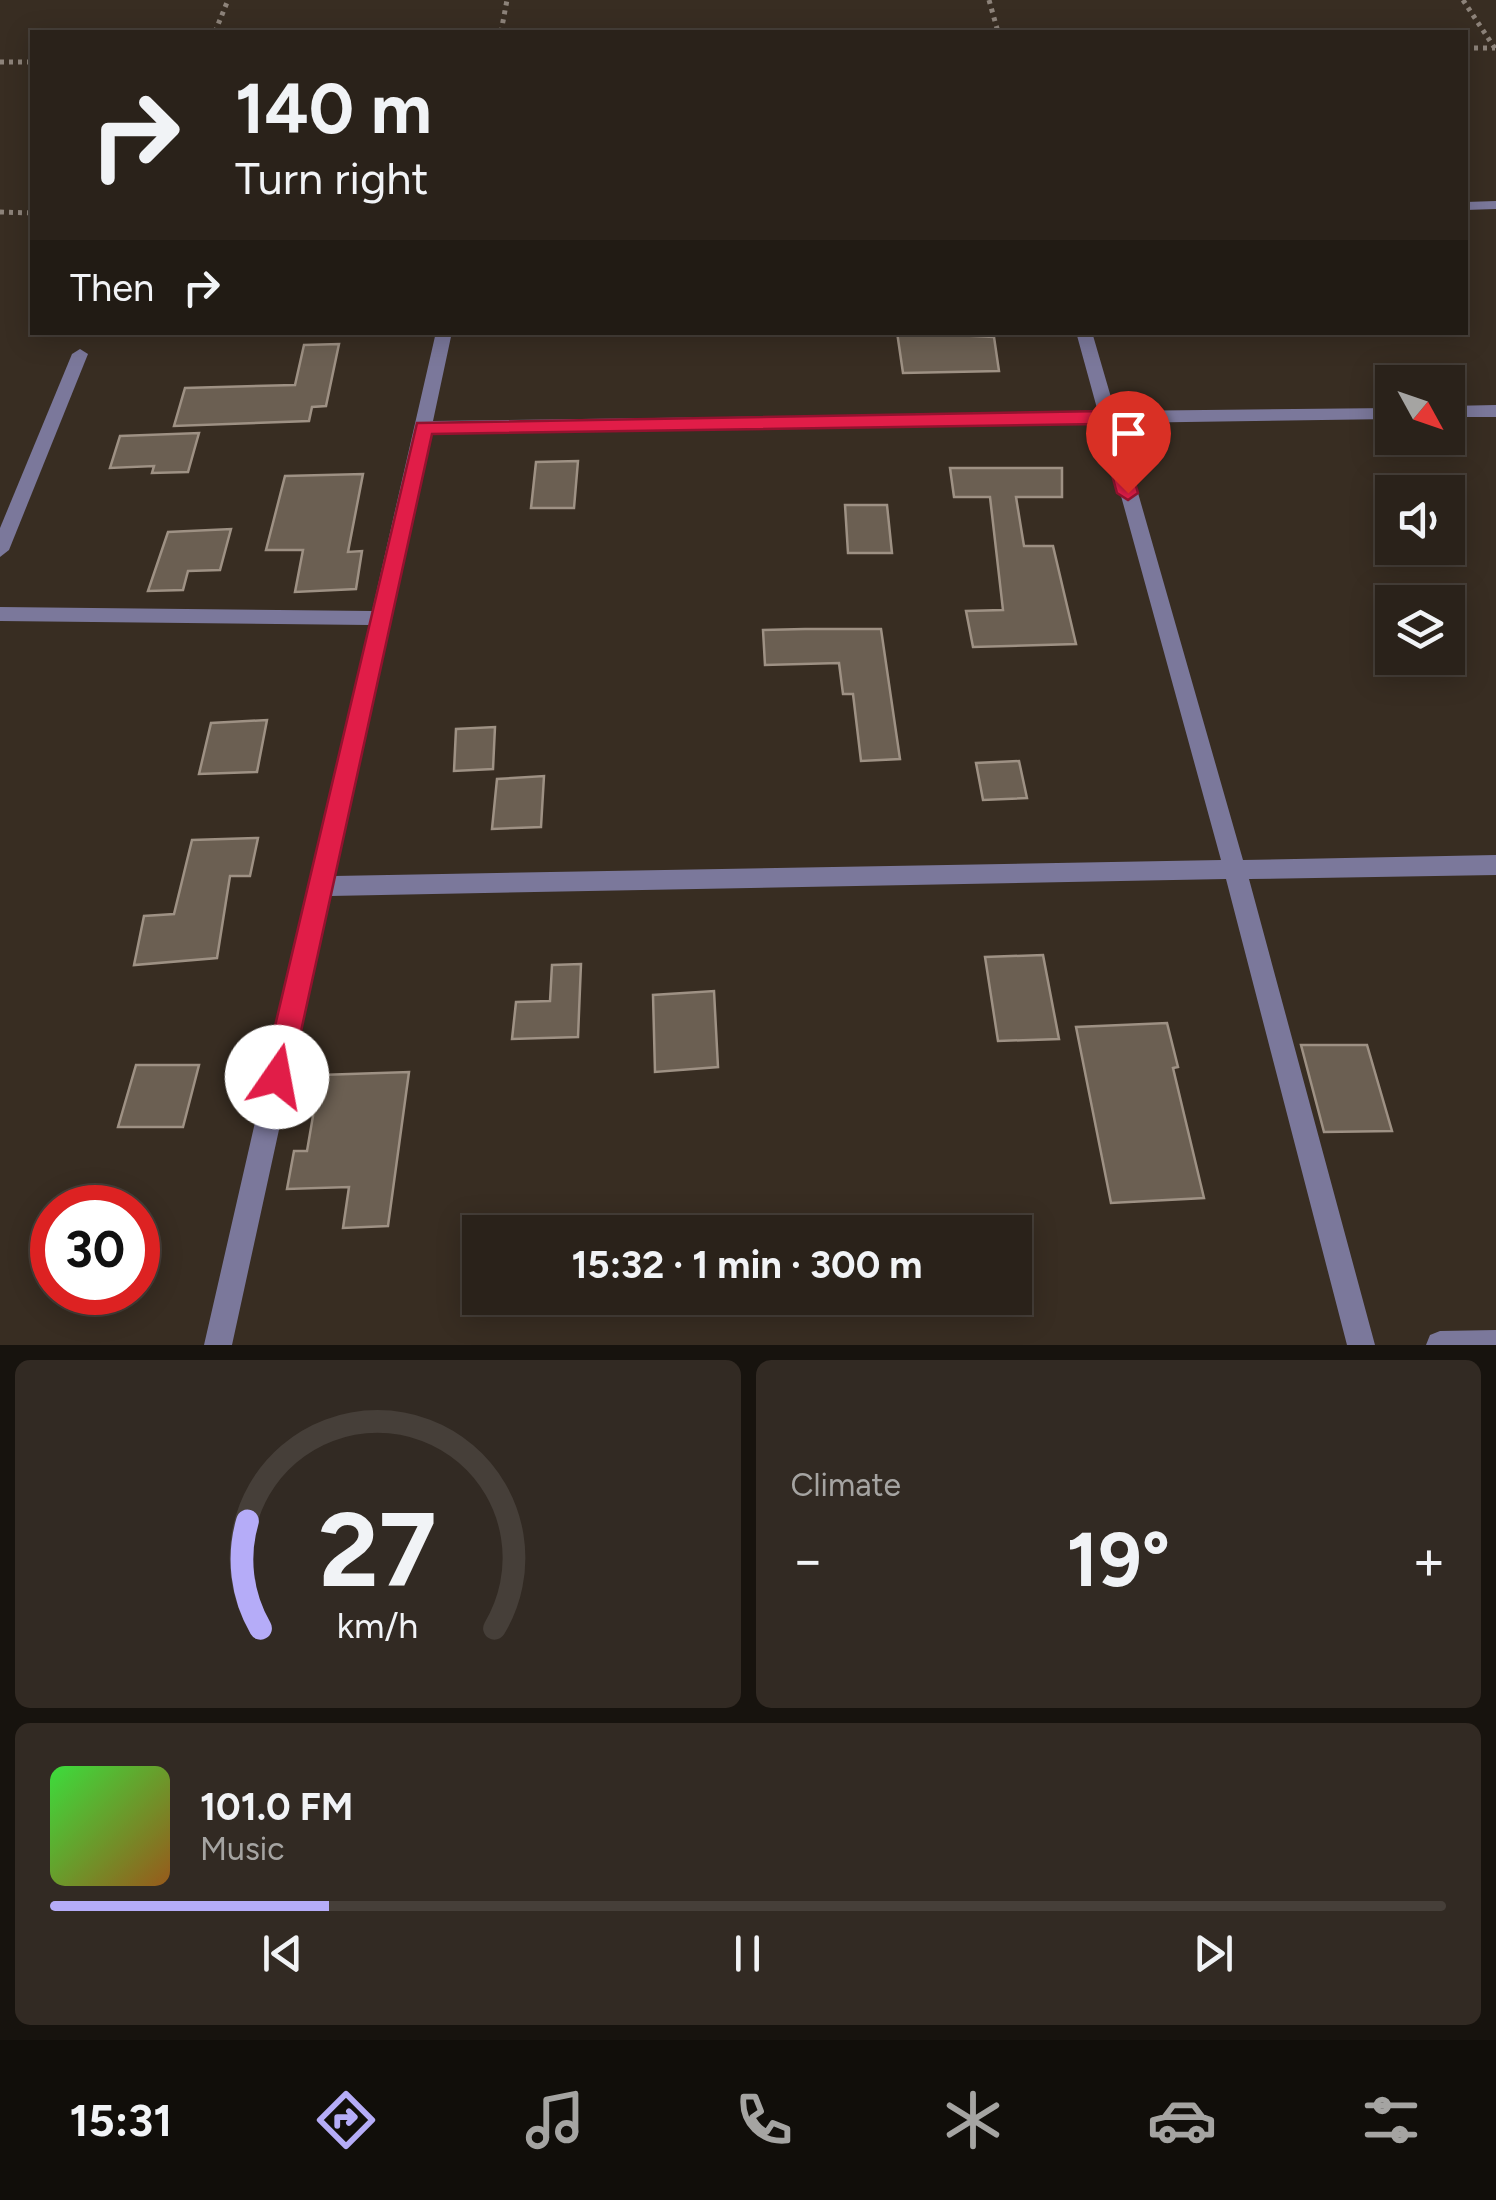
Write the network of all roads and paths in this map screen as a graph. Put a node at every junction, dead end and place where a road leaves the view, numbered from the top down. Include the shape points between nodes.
1 (228, 0) edge
2 (506, 0) edge
3 (989, 0) edge
4 (1463, 0) edge
5 (217, 30) edge
6 (501, 30) edge
7 (997, 30) edge
8 (1468, 48) edge
9 (1496, 49) edge
10 (0, 62) edge
11 (30, 62) edge
12 (1468, 206) edge
13 (1496, 206) edge
14 (0, 212) edge
15 (30, 212) edge
16 (443, 335) edge
17 (1085, 335) edge
18 (80, 354) dead end
19 (1496, 411) edge
20 (1465, 412) edge
21 (1375, 413) edge
22 (1106, 418) junction
23 (424, 427) junction
24 (0, 550) edge
25 (0, 614) edge
26 (378, 618) junction
27 (1496, 865) edge
28 (1235, 870) junction
29 (318, 886) junction
30 (1496, 1344) edge
31 (218, 1345) edge
32 (1361, 1345) edge
33 (1440, 1345) edge

1 - 5 path
2 - 6 path
3 - 7 path
4 - 9 path
8 - 9 path
10 - 11 path
12 - 13 street
14 - 15 path
16 - 23 street
17 - 22 street
18 - 24 street
19 - 20 street
21 - 22 street
22 - 23 street
22 - 28 street
23 - 26 street
25 - 26 street
26 - 29 street
27 - 28 street
28 - 29 street
28 - 32 street
29 - 31 street
30 - 33 street

